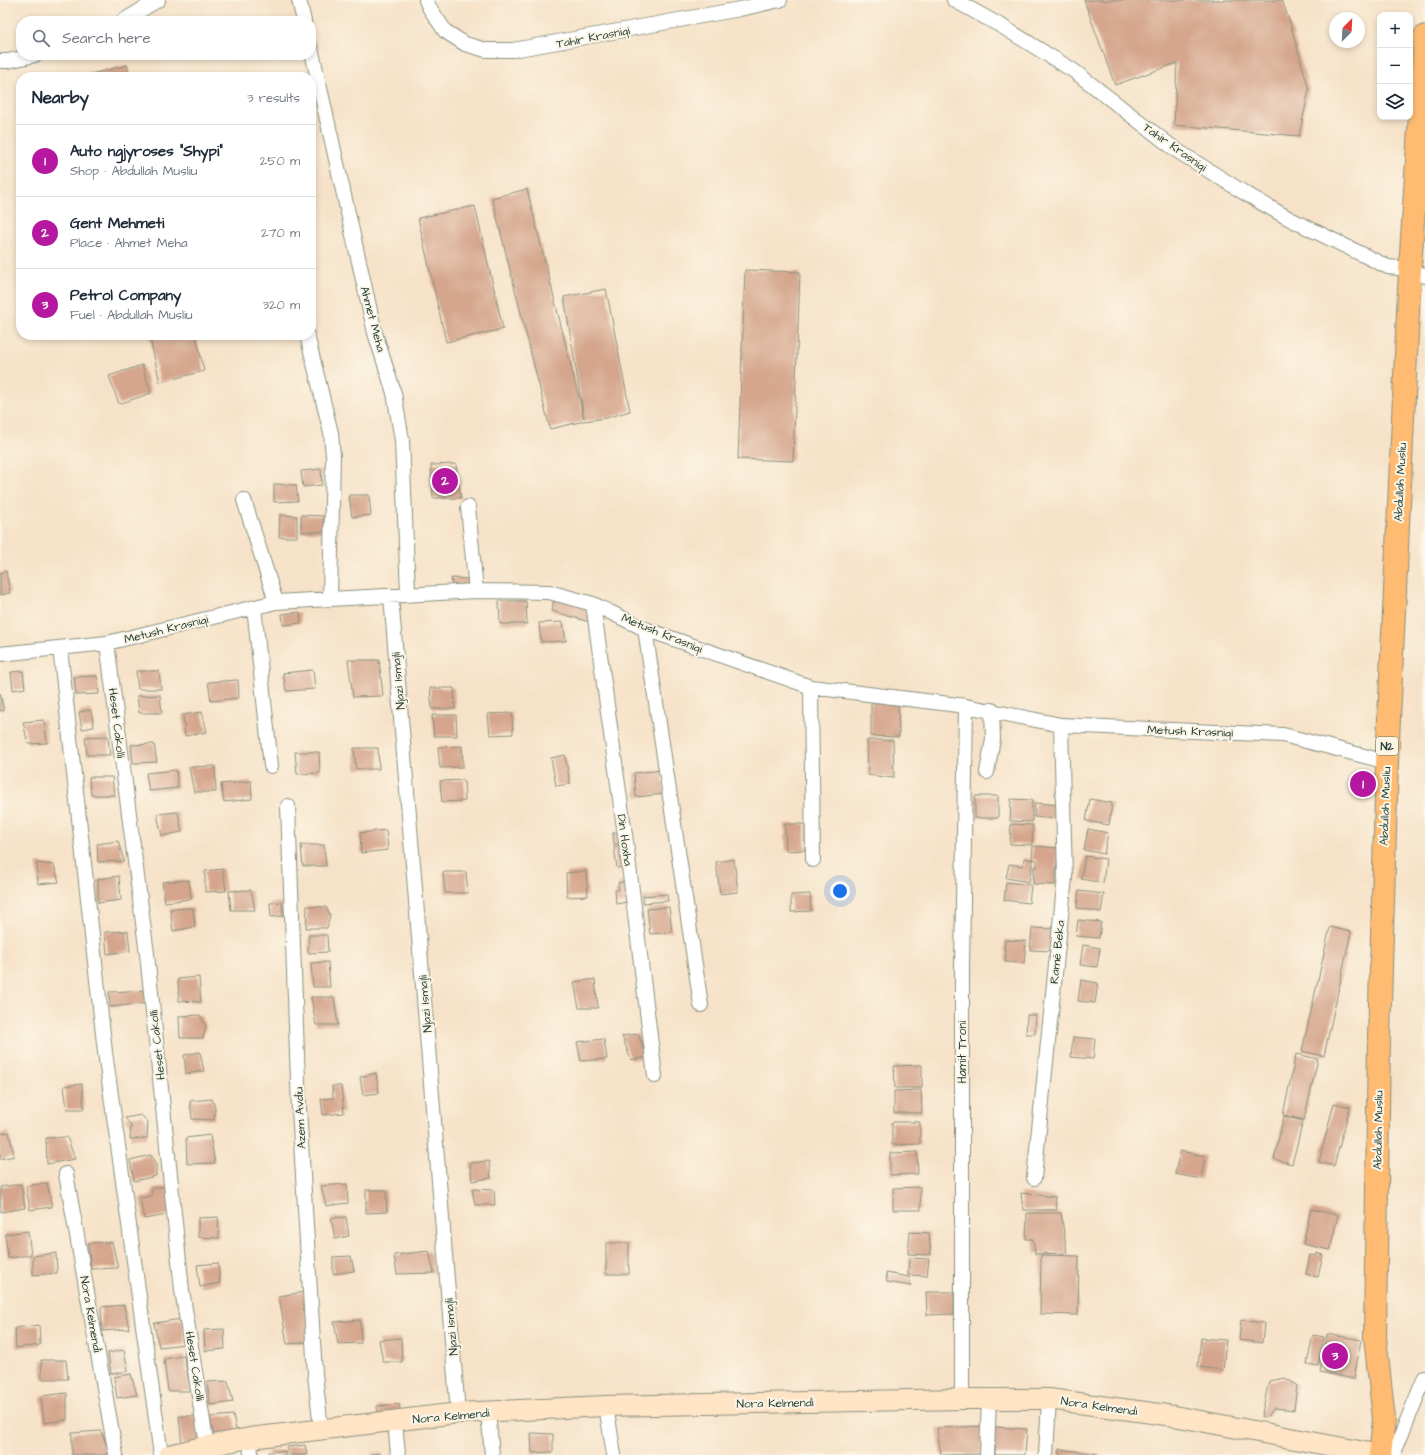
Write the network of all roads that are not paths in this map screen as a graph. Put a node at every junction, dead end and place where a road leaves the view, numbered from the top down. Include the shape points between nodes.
1 (158, 0) edge
2 (299, 0) edge
3 (426, 0) edge
4 (780, 0) edge
5 (954, 0) edge
6 (131, 16) edge
7 (303, 16) edge
8 (1425, 36) edge
9 (16, 59) edge
10 (314, 60) edge
11 (0, 61) edge
12 (1417, 272) edge
13 (308, 340) edge
14 (244, 500) dead end
15 (468, 507) dead end
16 (476, 591) junction
17 (408, 594) junction
18 (391, 596) junction
19 (330, 599) junction
20 (276, 602) junction
21 (593, 604) junction
22 (254, 607) junction
23 (645, 629) junction
24 (107, 644) junction
25 (60, 648) junction
26 (0, 654) edge
27 (811, 687) junction
28 (966, 706) junction
29 (992, 710) junction
30 (1061, 725) junction
31 (1387, 762) junction
32 (271, 766) dead end
33 (987, 772) dead end
34 (288, 806) dead end
35 (813, 860) dead end
36 (701, 1005) dead end
37 (655, 1076) dead end
38 (66, 1174) dead end
39 (1034, 1178) dead end
40 (1425, 1377) edge
41 (962, 1399) junction
42 (989, 1399) junction
43 (1049, 1399) junction
44 (606, 1406) junction
45 (488, 1412) junction
46 (458, 1413) junction
47 (395, 1421) junction
48 (321, 1430) junction
49 (207, 1446) junction
50 (250, 1446) edge
51 (116, 1455) edge
52 (161, 1455) edge
53 (169, 1455) edge
54 (398, 1455) edge
55 (492, 1455) edge
56 (614, 1455) edge
57 (987, 1455) edge
58 (1046, 1455) edge
59 (1380, 1455) edge
60 (1393, 1455) edge

1 - 6 street
2 - 7 street
3 - 4 street, Tahir Krasniqi via 445,31 464,44 486,50 513,50
5 - 12 street, Tahir Krasniqi via 1003,27 1074,72 1176,150 1243,192 1288,218 1388,267
8 - 12 main road, Abdullah Musliu / N2
9 - 11 street
10 - 17 street, Ahmet Meha via 375,333 394,392 402,440
12 - 31 main road, Abdullah Musliu / N2
13 - 19 street via 331,433
14 - 20 street
15 - 16 street
16 - 17 street, Metush Krasniqi
16 - 21 street, Metush Krasniqi via 549,592
17 - 18 street, Metush Krasniqi
18 - 19 street, Metush Krasniqi
18 - 46 street, Njazi Ismajli
19 - 20 street, Metush Krasniqi
20 - 22 street, Metush Krasniqi
21 - 23 street, Metush Krasniqi
21 - 37 street, Din Hoxha
22 - 24 street, Metush Krasniqi
22 - 32 street
23 - 27 street, Metush Krasniqi
23 - 36 street
24 - 25 street, Metush Krasniqi
24 - 49 street, Heset Cakolli via 147,954 182,1290
25 - 26 street, Metush Krasniqi
25 - 52 street via 105,1052
27 - 28 street, Metush Krasniqi
27 - 35 street
28 - 29 street, Metush Krasniqi
28 - 41 street, Hamit Troni via 962,967
29 - 30 street, Metush Krasniqi
29 - 33 street via 993,739
30 - 31 street, Metush Krasniqi via 1283,735
30 - 39 street, Ramë Beka via 1065,877
31 - 59 main road, Abdullah Musliu / N2 via 1379,1038 1375,1338 1384,1419
34 - 48 street, Azem Avdiu via 299,1109 315,1374
38 - 51 street, Nora Kelmendi
40 - 60 street
41 - 42 street, Nora Kelmendi
41 - 44 street, Nora Kelmendi
42 - 43 street, Nora Kelmendi
42 - 57 street
43 - 58 street
43 - 59 street, Nora Kelmendi via 1174,1416
44 - 45 street, Nora Kelmendi
44 - 56 street
45 - 46 street, Nora Kelmendi
45 - 55 street
46 - 47 street, Nora Kelmendi
47 - 48 street, Nora Kelmendi
47 - 54 street
48 - 50 street, Nora Kelmendi
49 - 50 street, Nora Kelmendi
49 - 53 street, Nora Kelmendi

